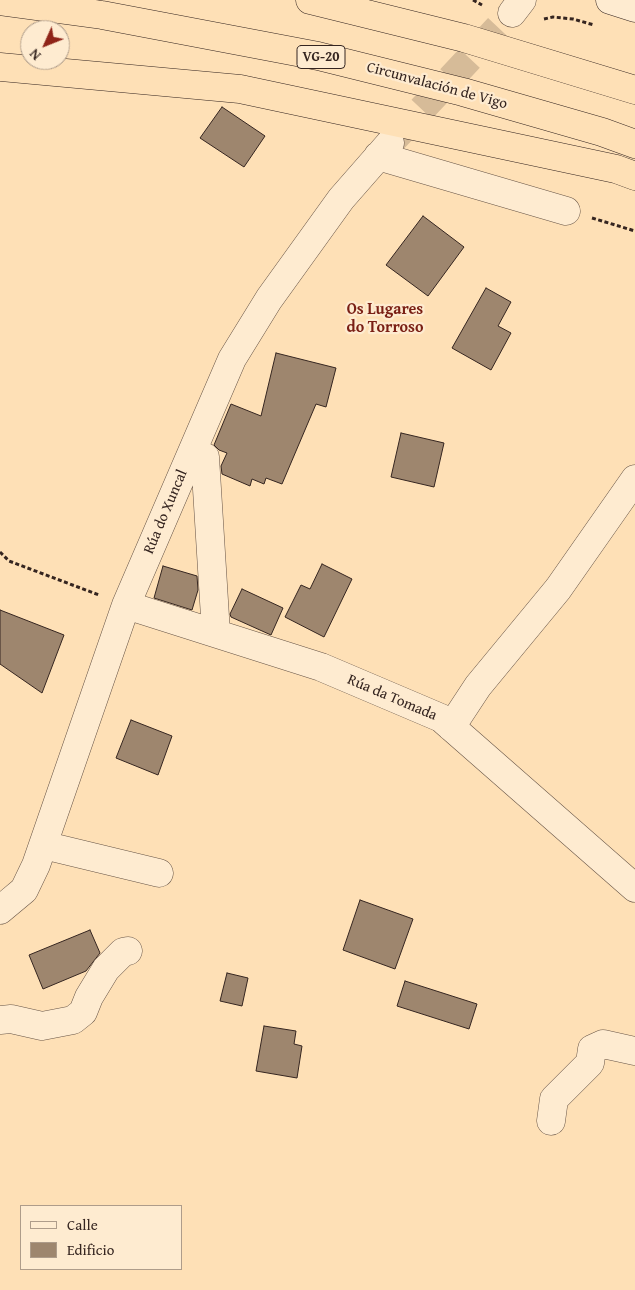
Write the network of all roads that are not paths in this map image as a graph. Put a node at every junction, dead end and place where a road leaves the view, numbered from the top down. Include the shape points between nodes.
1 (310, 0) edge
2 (610, 0) edge
3 (0, 1) edge
4 (635, 8) edge
5 (0, 67) edge
6 (635, 90) edge
7 (635, 144) edge
8 (635, 176) edge
9 (566, 211) road end
10 (205, 457) dead end
11 (635, 478) edge
12 (126, 605) junction
13 (216, 633) junction
14 (451, 727) junction
15 (43, 845) junction
16 (159, 873) dead end
17 (635, 888) edge
18 (0, 910) edge
19 (128, 951) dead end
20 (0, 1020) edge
21 (635, 1050) edge
22 (551, 1121) dead end

1 - 6 highway via 464,38
2 - 4 street
3 - 7 highway, Circunvalación de Vigo / VG-20 via 102,15 318,56 463,92
5 - 8 highway via 240,89 606,167
9 - 12 street, Rúa do Xuncal via 384,150 341,199 269,299 232,359
10 - 13 street
11 - 14 street via 558,589 478,686
12 - 13 street, Rúa da Tomada
12 - 15 street, Rúa do Xuncal
13 - 14 street, Rúa da Tomada via 320,667 441,718
14 - 17 street, Rúa da Tomada
15 - 16 street
15 - 18 street, Rúa do Xuncal via 24,890
19 - 20 street via 106,969 84,1012 74,1020 42,1026 11,1019
21 - 22 street via 603,1044 592,1049 590,1063 554,1099

